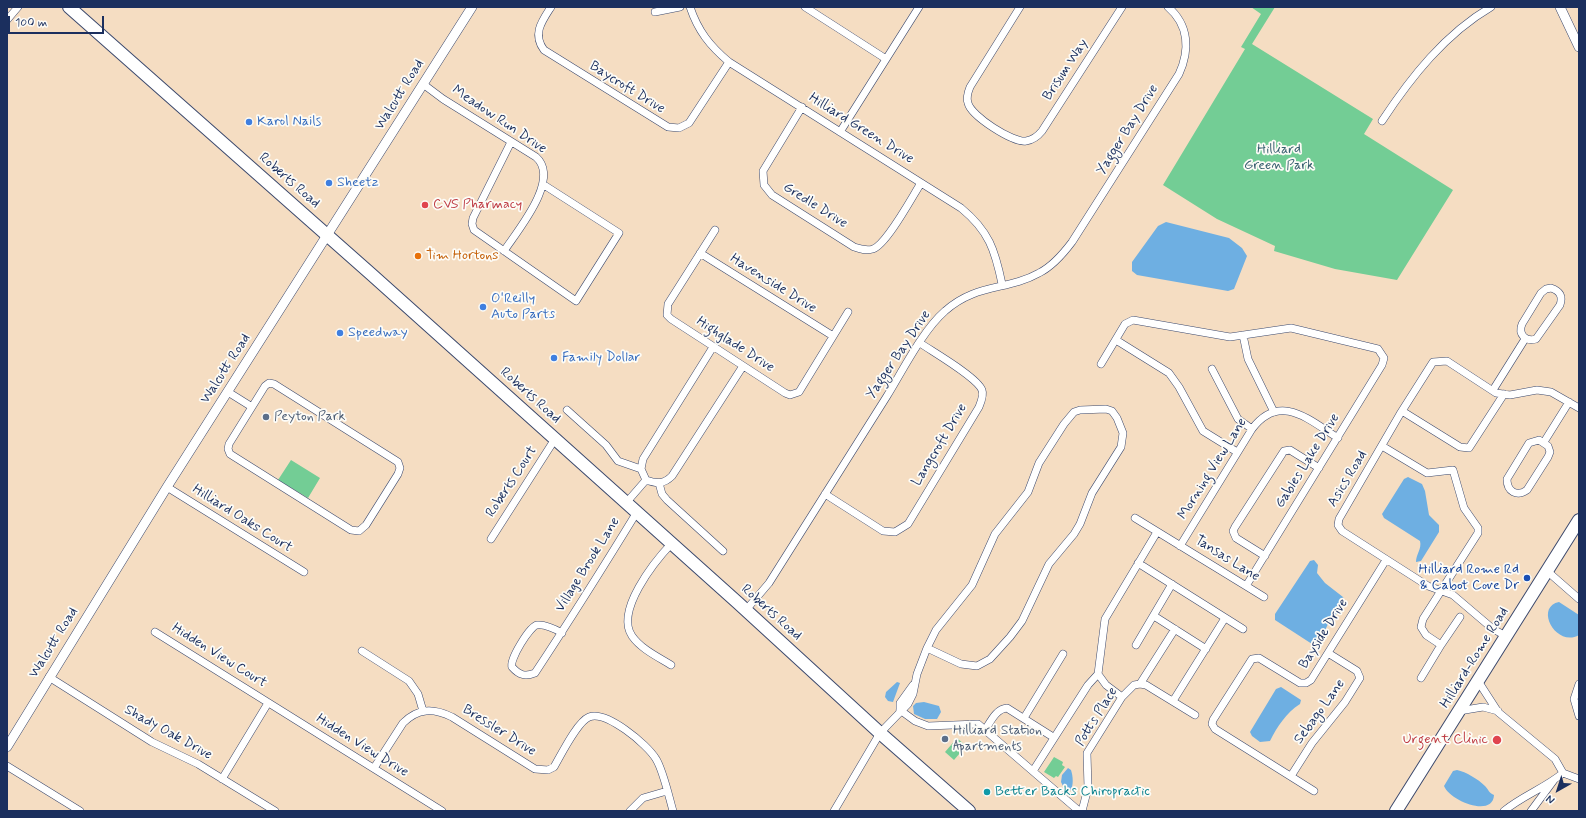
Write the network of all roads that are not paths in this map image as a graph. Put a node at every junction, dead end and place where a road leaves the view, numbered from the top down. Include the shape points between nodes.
1 (18, 7) edge
2 (69, 7) edge
3 (472, 7) edge
4 (551, 7) edge
5 (680, 7) edge
6 (690, 7) edge
7 (805, 7) edge
8 (919, 7) edge
9 (1020, 7) edge
10 (1122, 7) edge
11 (1168, 7) edge
12 (1491, 7) edge
13 (1560, 7) edge
14 (655, 12) dead end
15 (7, 20) edge
16 (1579, 48) edge
17 (886, 59) junction
18 (729, 62) junction
19 (423, 84) junction
20 (802, 107) junction
21 (1382, 121) dead end
22 (840, 132) junction
23 (511, 142) junction
24 (921, 183) junction
25 (544, 185) junction
26 (715, 230) dead end
27 (328, 235) junction
28 (504, 251) junction
29 (700, 253) junction
30 (1002, 284) junction
31 (848, 312) dead end
32 (1243, 335) junction
33 (832, 336) junction
34 (1525, 339) junction
35 (1116, 340) junction
36 (920, 343) junction
37 (713, 347) junction
38 (1101, 364) dead end
39 (742, 366) junction
40 (1212, 368) dead end
41 (1493, 390) junction
42 (228, 392) junction
43 (1504, 394) junction
44 (1569, 402) junction
45 (252, 407) junction
46 (1579, 408) edge
47 (567, 410) dead end
48 (1402, 411) junction
49 (1274, 412) junction
50 (1252, 429) junction
51 (1338, 438) junction
52 (555, 439) junction
53 (1544, 442) junction
54 (1382, 446) junction
55 (1237, 452) junction
56 (1318, 468) junction
57 (641, 469) junction
58 (646, 480) junction
59 (659, 484) junction
60 (167, 487) junction
61 (825, 494) junction
62 (626, 502) junction
63 (637, 512) junction
64 (1135, 518) dead end
65 (1579, 520) edge
66 (1157, 532) junction
67 (491, 539) dead end
68 (672, 544) junction
69 (1180, 546) junction
70 (723, 551) dead end
71 (1265, 556) junction
72 (1386, 560) junction
73 (1138, 563) junction
74 (1547, 571) junction
75 (304, 572) dead end
76 (1172, 584) junction
77 (1246, 586) junction
78 (1442, 590) junction
79 (1264, 597) dead end
80 (1579, 599) edge
81 (746, 610) junction
82 (1154, 616) junction
83 (1460, 617) dead end
84 (1225, 618) junction
85 (1243, 628) dead end
86 (1175, 629) junction
87 (155, 632) dead end
88 (562, 632) junction
89 (1506, 636) junction
90 (1136, 645) dead end
91 (1441, 645) junction
92 (927, 648) junction
93 (1206, 649) junction
94 (362, 651) dead end
95 (1328, 653) junction
96 (1063, 654) dead end
97 (671, 665) dead end
98 (1098, 674) junction
99 (49, 677) junction
100 (1420, 678) dead end
101 (1478, 681) junction
102 (1140, 684) junction
103 (1579, 684) edge
104 (1122, 697) junction
105 (1173, 701) junction
106 (268, 703) junction
107 (900, 710) junction
108 (423, 711) junction
109 (1459, 711) junction
110 (1498, 712) junction
111 (1195, 715) dead end
112 (1579, 716) edge
113 (1024, 718) junction
114 (985, 730) junction
115 (880, 733) junction
116 (1053, 737) junction
117 (7, 747) edge
118 (7, 766) edge
119 (374, 768) junction
120 (1033, 771) junction
121 (1564, 773) junction
122 (1291, 776) junction
123 (222, 779) junction
124 (1579, 779) edge
125 (1554, 780) junction
126 (667, 791) junction
127 (1314, 791) dead end
128 (835, 810) edge
129 (80, 811) edge
130 (275, 811) edge
131 (442, 811) edge
132 (630, 811) edge
133 (673, 811) edge
134 (969, 811) edge
135 (1079, 811) edge
136 (1082, 811) edge
137 (1396, 811) edge
138 (1504, 811) edge
139 (1531, 811) edge

1 - 15 street
2 - 27 main road, Roberts Road
3 - 19 street, Walcutt Road
4 - 18 street, Baycroft Drive via 538,29 538,38 548,53 660,124 673,129 684,126 693,118
5 - 14 street
6 - 18 street, Hilliard Green Drive via 704,37
7 - 17 street
8 - 17 street
9 - 10 street, Brisum Way via 970,87 967,102 974,114 1019,141 1027,141 1042,131
11 - 30 street, Yagger Bay Drive via 1181,22 1187,48 1179,74 1072,242 1058,259 1040,273
12 - 21 street via 1448,39 1419,68
13 - 16 street
17 - 22 street
18 - 20 street, Hilliard Green Drive
19 - 23 street, Meadow Run Drive
19 - 27 street, Walcutt Road
20 - 22 street, Hilliard Green Drive
20 - 24 street, Gredle Drive via 763,171 764,185 772,195 854,247 863,250 872,249 885,240
22 - 24 street, Hilliard Green Drive
23 - 25 street, Meadow Run Drive via 536,157 542,164
23 - 28 street via 472,224 474,230
24 - 30 street, Hilliard Green Drive via 961,208 984,230 992,244
25 - 28 street
25 - 28 street via 619,233 576,301
26 - 29 street
27 - 42 street, Walcutt Road
27 - 52 main road, Roberts Road
29 - 33 street, Havenside Drive
29 - 37 street, Highglade Drive via 666,309 671,319
30 - 36 street, Yagger Bay Drive via 970,293 956,301 943,312
31 - 33 street
32 - 35 street via 1230,337 1132,320 1125,324
32 - 49 street via 1248,359
32 - 51 street, Gables Lake Drive via 1291,328 1378,349 1384,358 1382,365
33 - 39 street, Highglade Drive via 799,392 790,395 785,393
34 - 34 street via 1520,329 1541,293 1546,289 1556,290 1562,300 1560,305 1536,339
34 - 41 street
35 - 38 street
35 - 55 street via 1169,374 1175,380 1203,431
36 - 61 street, Yagger Bay Drive
36 - 61 street, Langcroft Drive via 972,378 980,386 982,397 979,407 908,524 895,532 889,532 878,528
37 - 39 street, Highglade Drive
37 - 57 street via 643,459
39 - 59 street via 672,476
40 - 50 street via 1238,419
41 - 43 street, Asics Road
41 - 48 street, Asics Road via 1447,361 1440,360 1430,365
42 - 45 street
42 - 60 street, Walcutt Road
43 - 44 street via 1521,394 1537,390 1551,392
43 - 48 street via 1469,448 1460,446
44 - 46 street
44 - 53 street
45 - 45 street via 265,386 271,383 398,462 398,474 359,531 351,530 230,454 229,444
47 - 57 street via 606,445 618,461
48 - 54 street, Asics Road
49 - 50 street, Morning View Lane via 1259,420
49 - 51 street, Morning View Lane via 1294,411
50 - 55 street, Morning View Lane
51 - 56 street, Gables Lake Drive
52 - 62 main road, Roberts Road
52 - 67 street, Roberts Court
53 - 53 street via 1550,452 1527,490 1522,494 1510,491 1508,479 1529,443 1539,440
54 - 72 street, Asics Road via 1343,510 1338,525 1342,531
54 - 78 street via 1427,473 1454,470 1466,513 1478,528 1477,537
55 - 69 street, Morning View Lane
56 - 71 street, Gables Lake Drive
56 - 71 street via 1290,450 1284,451 1235,527 1236,538
57 - 58 street
58 - 59 street
58 - 62 street
59 - 70 street via 667,500
60 - 75 street, Hilliard Oaks Court
60 - 99 street, Walcutt Road
61 - 81 street, Yagger Bay Drive via 769,583
62 - 63 main road, Roberts Road
63 - 68 main road, Roberts Road
63 - 88 street, Village Brook Lane
64 - 66 street, Tansas Lane
65 - 74 main road, Hilliard-Rome Road
66 - 69 street, Tansas Lane
66 - 73 street
68 - 81 main road, Roberts Road
68 - 97 street via 662,554 633,599 627,616 628,627 638,643
69 - 77 street, Tansas Lane
71 - 77 street, Gables Lake Drive
72 - 78 street, Asics Road via 1428,586
72 - 95 street, Bayside Drive
73 - 76 street
73 - 98 street via 1104,623
74 - 80 street
74 - 89 main road, Hilliard-Rome Road
76 - 82 street
76 - 84 street
77 - 79 street, Tansas Lane
78 - 89 street, Asics Road via 1453,595 1493,629
78 - 91 street via 1423,619 1421,627 1426,635
81 - 115 main road, Roberts Road
82 - 86 street
82 - 90 street
83 - 91 street
84 - 85 street
84 - 93 street
86 - 93 street
86 - 102 street, Potts Place
87 - 106 street, Hidden View Court
88 - 88 street, Village Brook Lane via 538,625 531,628 512,660 512,667 522,675 535,672
89 - 101 main road, Hilliard-Rome Road
91 - 100 street
92 - 92 street via 961,664 977,666 990,659 1010,637 1022,621 1049,564 1080,524 1092,493 1121,447 1123,433 1112,411 1080,410 1070,415 1040,463 1028,492 995,534 972,585 936,630
92 - 107 street via 913,685 913,694 908,704
93 - 105 street
94 - 108 street via 409,681 418,694
95 - 122 street, Sebago Lane via 1357,671 1360,678 1345,702 1316,737
95 - 122 street, Bayside Drive via 1311,680 1306,683 1300,683 1259,658 1252,659 1213,720 1215,729
96 - 113 street
98 - 104 street via 1106,685
98 - 116 street
99 - 117 street, Walcutt Road
99 - 123 street, Shady Oak Drive via 152,742 198,764
101 - 109 main road, Hilliard-Rome Road
101 - 110 street
102 - 104 street, Potts Place via 1134,685
102 - 105 street
103 - 112 street via 1574,699
104 - 136 street, Potts Place via 1087,753 1088,788
105 - 111 street
106 - 119 street, Hidden View Drive
106 - 123 street
107 - 114 street via 914,722 928,726 975,723
107 - 115 street
108 - 119 street via 403,723
108 - 126 street, Bressler Drive via 438,711 452,717 541,771 554,767 586,719 602,717 649,749 657,760
109 - 110 street via 1483,707
109 - 137 main road, Hilliard-Rome Road
110 - 121 street via 1555,759
113 - 114 street via 1005,708 999,710
113 - 116 street
114 - 120 street
115 - 128 street
115 - 134 main road, Roberts Road
116 - 120 street
118 - 129 street
119 - 131 street, Hidden View Drive
120 - 135 street
121 - 124 street
121 - 125 street
122 - 127 street, Bayside Drive
123 - 130 street, Shady Oak Drive
125 - 138 street via 1516,801
125 - 139 street
126 - 132 street via 643,798
126 - 133 street, Bressler Drive

